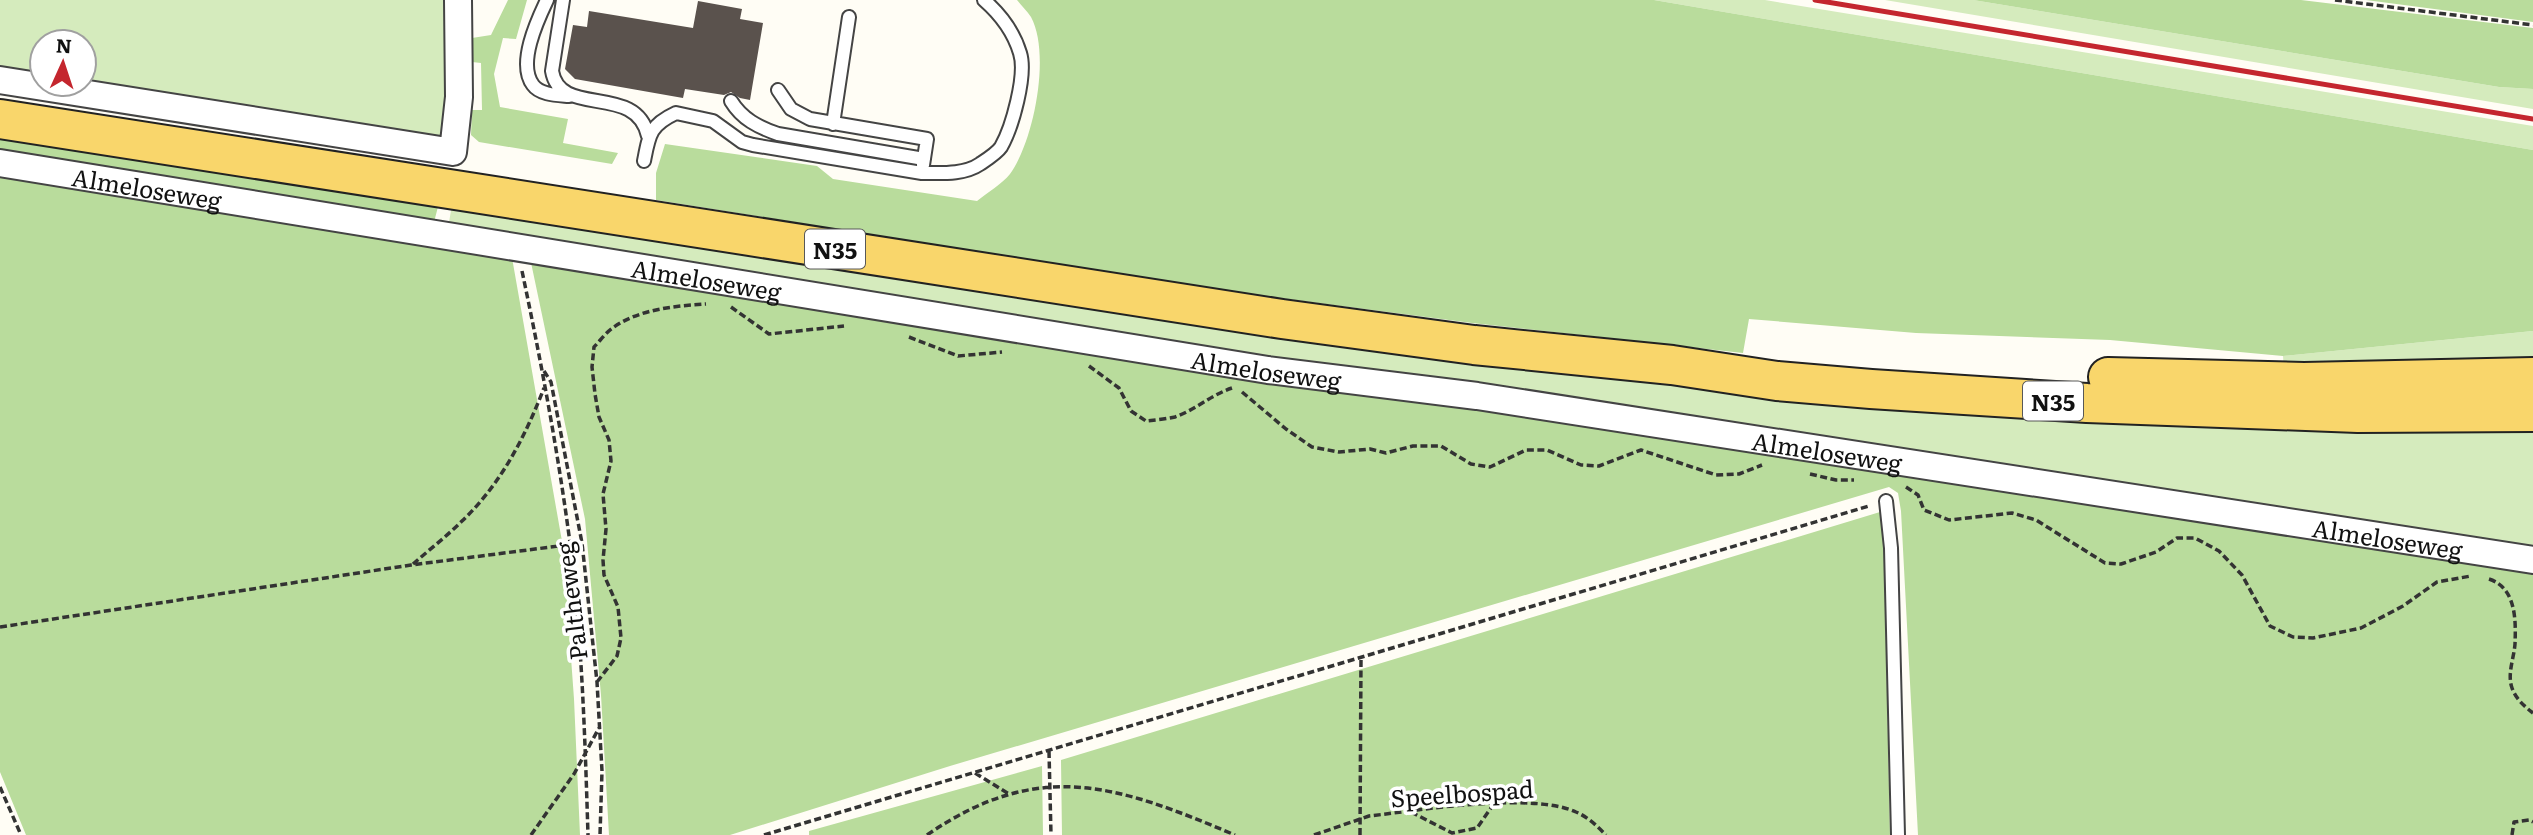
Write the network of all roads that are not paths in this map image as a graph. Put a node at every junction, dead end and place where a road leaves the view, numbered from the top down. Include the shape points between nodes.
1 (458, 0) edge
2 (547, 0) edge
3 (563, 0) edge
4 (984, 0) edge
5 (849, 17) dead end
6 (0, 80) edge
7 (778, 90) dead end
8 (573, 97) junction
9 (730, 101) dead end
10 (0, 118) edge
11 (833, 124) junction
12 (648, 136) junction
13 (924, 159) junction
14 (644, 161) dead end
15 (0, 163) edge
16 (922, 173) junction
17 (1672, 365) junction
18 (2533, 377) edge
19 (2533, 412) edge
20 (1886, 500) road end
21 (2533, 560) edge
22 (1898, 835) edge

1 - 6 street via 459,97 453,152
2 - 8 lane via 531,33 527,72 533,86 542,92
3 - 8 lane via 552,71 557,84
4 - 16 lane via 1006,24 1021,55 1012,117 1000,149 978,166
5 - 11 lane
7 - 11 lane via 791,109
8 - 12 lane via 631,110 645,122
9 - 13 lane via 739,115 778,134
10 - 17 main road, Almeloseweg / N35 via 1282,319
11 - 13 lane via 926,139
12 - 14 lane
12 - 16 lane via 656,124 676,113 713,121 753,145
13 - 16 lane
15 - 21 street, Almeloseweg via 1268,370 1478,396
17 - 18 main road, N35 via 2291,381
17 - 19 main road, N35 via 1777,381 2087,403 2358,413
20 - 22 lane

